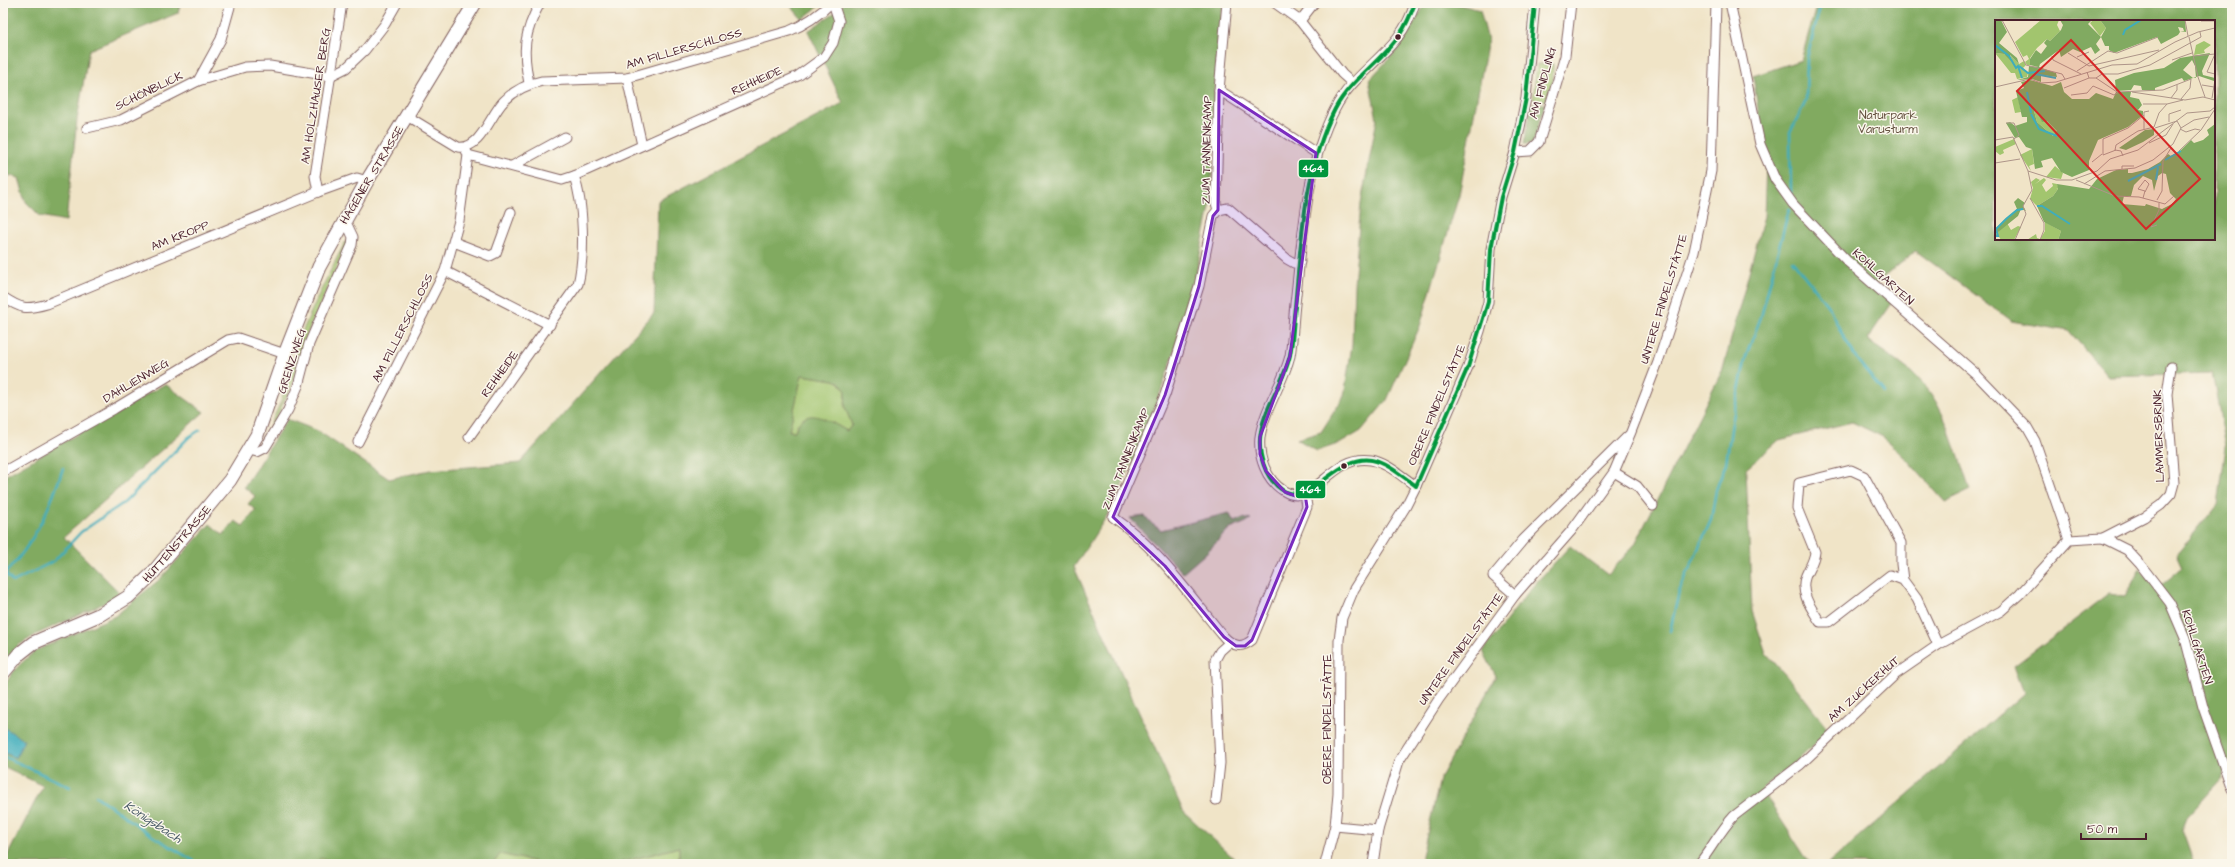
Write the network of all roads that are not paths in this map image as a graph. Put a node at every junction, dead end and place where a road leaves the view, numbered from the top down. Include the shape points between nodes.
1 (231, 3) edge
2 (342, 3) edge
3 (398, 3) edge
4 (475, 3) edge
5 (540, 3) edge
6 (832, 3) edge
7 (1227, 3) edge
8 (1275, 3) edge
9 (1314, 3) edge
10 (1534, 3) edge
11 (1571, 3) edge
12 (1716, 3) edge
13 (1729, 3) edge
14 (1415, 4) edge
15 (1300, 21) junction
16 (330, 76) junction
17 (627, 78) junction
18 (198, 81) junction
19 (529, 83) junction
20 (1352, 83) junction
21 (1219, 90) junction
22 (407, 116) junction
23 (87, 128) dead end
24 (565, 137) dead end
25 (642, 145) junction
26 (466, 151) junction
27 (1515, 152) junction
28 (1316, 153) junction
29 (512, 166) junction
30 (574, 176) junction
31 (368, 181) junction
32 (318, 192) junction
33 (1218, 210) junction
34 (511, 212) dead end
35 (345, 220) junction
36 (454, 242) junction
37 (1300, 262) junction
38 (445, 271) junction
39 (3, 297) edge
40 (550, 325) junction
41 (285, 354) junction
42 (2171, 368) dead end
43 (1631, 432) junction
44 (469, 437) dead end
45 (358, 442) dead end
46 (250, 450) junction
47 (3, 472) edge
48 (1614, 472) junction
49 (1416, 486) junction
50 (1305, 494) junction
51 (1653, 506) dead end
52 (2103, 538) junction
53 (2069, 540) junction
54 (1903, 580) junction
55 (1515, 595) junction
56 (1230, 642) junction
57 (1938, 645) junction
58 (3, 673) edge
59 (2232, 789) edge
60 (1216, 800) dead end
61 (1335, 826) junction
62 (1378, 830) junction
63 (1325, 864) edge
64 (1373, 864) edge
65 (1699, 864) edge

1 - 18 street, SCHÖNBLICK via 220,39
2 - 16 street, AM HOLZHAUSER BERG
3 - 16 street via 365,50 346,68
4 - 22 main road, HAGENER STRASSE
5 - 19 street via 529,23 525,44 525,66
6 - 17 street, AM FILLERSCHLOSS via 805,24 789,31
6 - 25 street, REHHEIDE via 839,21 833,43 814,66 798,76
7 - 21 street, ZUM TANNENKAMP
8 - 15 street
9 - 15 street
10 - 27 street, OBERE FINDELSTÄTTE via 1526,98
11 - 27 street, AM FINDLING via 1565,56 1539,142 1530,151
12 - 43 street, UNTERE FINDELSTÄTTE via 1710,171 1694,252 1658,362
13 - 53 street, KOHLGARTEN via 1760,144 1775,179 1793,204 1847,261 1975,373 2027,427 2035,441
14 - 20 street via 1393,46
15 - 20 street
16 - 18 street, SCHÖNBLICK via 270,66 245,67
16 - 32 street, AM HOLZHAUSER BERG via 316,176
17 - 19 street, AM FILLERSCHLOSS
17 - 25 street
18 - 23 street, SCHÖNBLICK via 121,120
19 - 26 street, AM FILLERSCHLOSS via 503,102
20 - 28 street via 1335,109
21 - 28 street, ZUM TANNENKAMP
21 - 33 street, ZUM TANNENKAMP via 1216,204
22 - 26 street
22 - 31 main road, HAGENER STRASSE
24 - 29 street
25 - 30 street, REHHEIDE
26 - 29 street, REHHEIDE
26 - 36 street, AM FILLERSCHLOSS
27 - 49 street, OBERE FINDELSTÄTTE via 1501,197 1491,249 1488,302 1480,331 1468,367
28 - 37 street
29 - 30 street, REHHEIDE via 562,180
30 - 40 street, REHHEIDE via 581,204 581,270 578,284
31 - 32 street, AM KROPP via 357,178
31 - 35 main road, HAGENER STRASSE
32 - 39 street, AM KROPP via 47,304 30,309 19,307
33 - 37 street, ZUM TANNENKAMP via 1228,208 1287,259 1294,263
33 - 56 street, ZUM TANNENKAMP via 1213,216 1200,286 1165,395 1113,517 1165,566
34 - 36 street via 496,252 490,256
35 - 41 main road, HAGENER STRASSE via 309,290
35 - 46 street, GRENZWEG via 352,237 352,245 309,344 298,386 288,410 265,448 257,452
36 - 38 street, AM FILLERSCHLOSS
37 - 50 street via 1290,356 1265,419 1260,437 1260,454 1266,471 1275,484 1296,496
38 - 40 street
38 - 45 street, AM FILLERSCHLOSS
40 - 44 street, REHHEIDE
41 - 46 main road, HÜTTENSTRASSE
41 - 47 street, DAHLIENWEG via 238,338 228,340
42 - 52 street, LAMMERSBRINK via 2168,394 2174,483 2171,494 2144,517
43 - 48 street, UNTERE FINDELSTÄTTE
43 - 55 street, UNTERE FINDELSTÄTTE via 1523,540 1493,576
46 - 58 main road, HÜTTENSTRASSE via 212,503 134,592 101,614 34,643 19,654
48 - 51 street via 1638,486
48 - 55 street, UNTERE FINDELSTÄTTE via 1572,530
49 - 50 street via 1386,465 1372,460 1356,460 1342,465
49 - 61 street, OBERE FINDELSTÄTTE via 1354,589 1342,618 1339,640 1338,794
50 - 56 street via 1307,507 1252,640 1245,646 1236,646
52 - 53 street
52 - 59 street, KOHLGARTEN via 2127,550 2170,603 2185,638 2204,707
53 - 57 street, AM ZUCKERHUT via 2001,611
54 - 54 street via 1901,543 1864,476 1851,470 1799,483 1797,508 1815,552 1815,558 1805,579 1804,592 1808,605 1820,622 1829,622 1890,575
54 - 57 street via 1917,599
55 - 62 street, UNTERE FINDELSTÄTTE via 1439,699 1399,761
56 - 60 street via 1215,660 1220,764
57 - 65 street, AM ZUCKERHUT via 1896,674 1800,765 1734,816
61 - 62 street
61 - 63 street, OBERE FINDELSTÄTTE
62 - 64 street, UNTERE FINDELSTÄTTE

